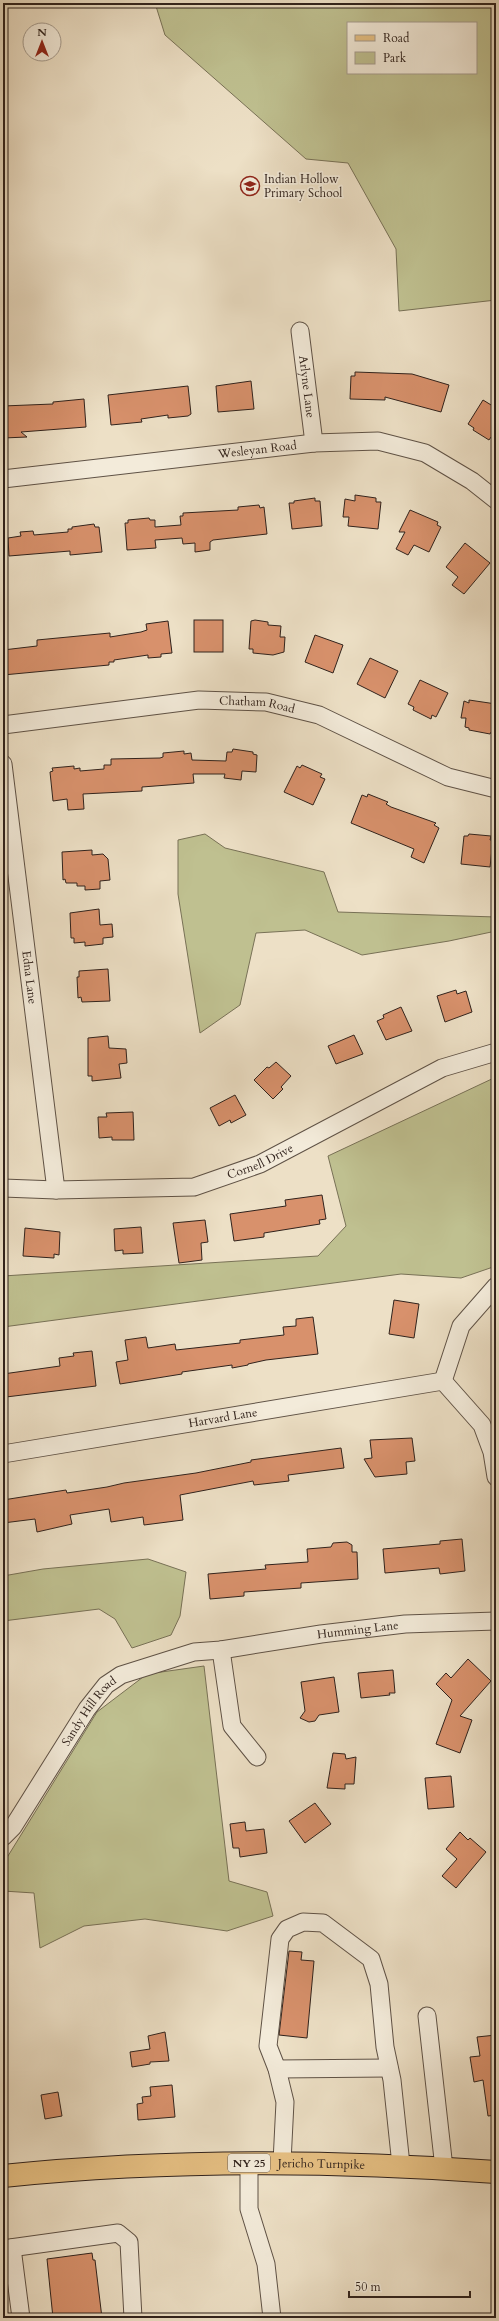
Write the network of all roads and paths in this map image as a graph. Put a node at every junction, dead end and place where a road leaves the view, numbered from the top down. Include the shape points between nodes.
1 (300, 331) dead end
2 (314, 443) junction
3 (3, 479) edge
4 (496, 500) edge
5 (3, 725) edge
6 (3, 764) edge
7 (496, 789) edge
8 (496, 1052) edge
9 (3, 1188) edge
10 (56, 1190) junction
11 (496, 1286) edge
12 (443, 1381) junction
13 (3, 1454) edge
14 (496, 1478) edge
15 (496, 1621) edge
16 (221, 1650) junction
17 (257, 1757) dead end
18 (3, 1837) edge
19 (426, 2016) dead end
20 (389, 2068) junction
21 (277, 2069) junction
22 (282, 2162) junction
23 (249, 2163) junction
24 (401, 2165) junction
25 (444, 2168) junction
26 (496, 2172) edge
27 (3, 2176) edge
28 (7, 2248) edge
29 (21, 2318) edge
30 (133, 2318) edge
31 (272, 2318) edge

1 - 2 street, Arlyne Lane
2 - 3 street, Wesleyan Road
2 - 4 street, Wesleyan Road via 378,440 425,453 472,481
5 - 7 street, Chatham Road via 199,700 266,702 319,716 448,777
6 - 10 street, Edna Lane
8 - 10 street, Cornell Drive via 442,1068 260,1164 194,1186
9 - 10 street, Cornell Drive
11 - 12 street via 461,1326
12 - 13 street, Harvard Lane
12 - 14 street via 482,1425 492,1452
15 - 16 street, Humming Lane via 405,1624
16 - 17 street via 232,1726
16 - 18 street, Sandy Hill Road via 194,1652 140,1667 106,1685 87,1709 13,1827
19 - 25 street
20 - 21 street
20 - 21 street via 379,1984 371,1959 323,1922 303,1922 287,1929 280,1939 268,2046
20 - 24 street
21 - 22 street via 285,2102
22 - 23 main road, Jericho Turnpike / NY 25
22 - 24 main road, Jericho Turnpike / NY 25
23 - 27 main road, Jericho Turnpike / NY 25 via 120,2167
23 - 31 street via 249,2209 266,2264
24 - 25 main road, Jericho Turnpike / NY 25
25 - 26 main road, Jericho Turnpike / NY 25
28 - 29 street
28 - 30 street via 118,2233 129,2242

